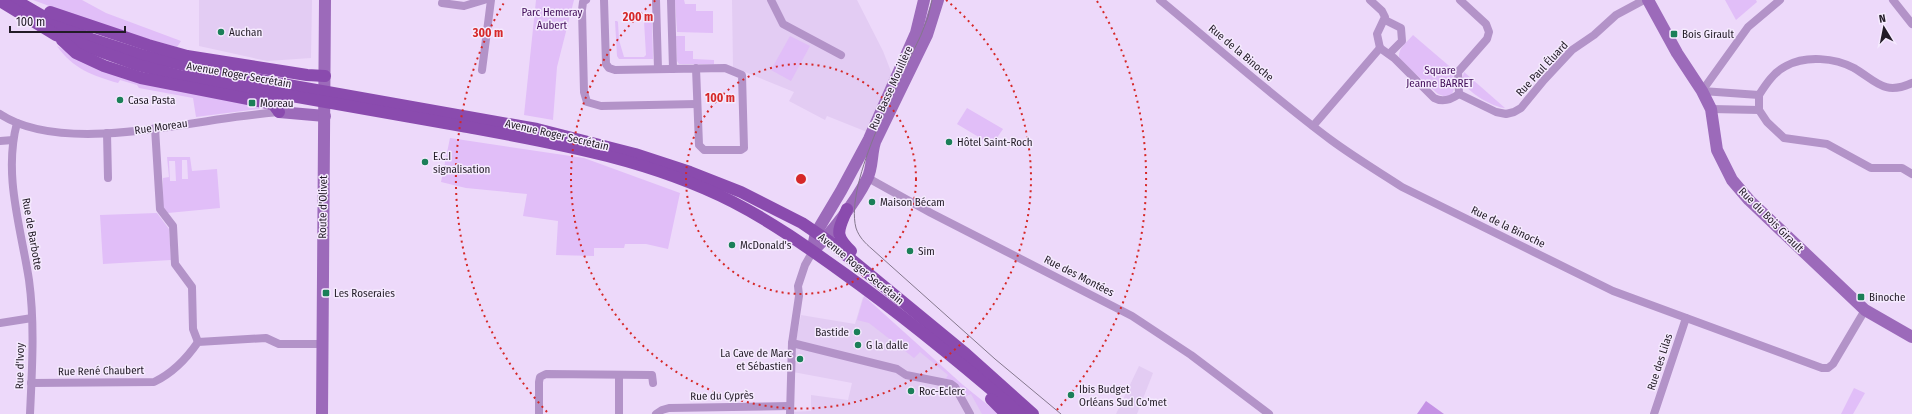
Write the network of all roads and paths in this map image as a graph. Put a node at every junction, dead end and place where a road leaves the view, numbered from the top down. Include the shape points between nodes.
1 (16, 0) edge
2 (22, 0) edge
3 (325, 0) edge
4 (484, 0) edge
5 (491, 0) edge
6 (586, 0) edge
7 (604, 0) edge
8 (656, 0) edge
9 (671, 0) edge
10 (771, 0) edge
11 (924, 0) edge
12 (1160, 0) edge
13 (1370, 0) edge
14 (1460, 0) edge
15 (1644, 0) edge
16 (1648, 0) edge
17 (1780, 0) edge
18 (1893, 0) edge
19 (0, 1) edge
20 (442, 3) dead end
21 (937, 4) edge
22 (1385, 20) junction
23 (1912, 24) edge
24 (56, 35) junction
25 (1380, 48) junction
26 (1389, 54) junction
27 (841, 55) dead end
28 (673, 68) junction
29 (696, 68) junction
30 (658, 69) junction
31 (482, 70) dead end
32 (325, 76) junction
33 (1912, 83) edge
34 (270, 87) junction
35 (1702, 90) junction
36 (1459, 94) junction
37 (1759, 95) junction
38 (365, 102) junction
39 (696, 104) junction
40 (1711, 109) junction
41 (1759, 110) junction
42 (278, 112) junction
43 (0, 114) edge
44 (325, 116) junction
45 (17, 123) junction
46 (1313, 126) junction
47 (155, 128) junction
48 (107, 133) junction
49 (13, 140) junction
50 (0, 141) edge
51 (851, 173) junction
52 (1912, 174) edge
53 (108, 178) dead end
54 (868, 178) junction
55 (847, 209) junction
56 (817, 241) junction
57 (883, 286) junction
58 (876, 296) junction
59 (1865, 310) junction
60 (32, 318) junction
61 (922, 318) junction
62 (1686, 318) junction
63 (0, 323) edge
64 (1912, 337) edge
65 (198, 342) junction
66 (792, 343) junction
67 (322, 344) junction
68 (619, 375) junction
69 (31, 383) junction
70 (653, 383) dead end
71 (790, 410) edge
72 (30, 414) edge
73 (322, 414) edge
74 (539, 414) edge
75 (619, 414) edge
76 (656, 414) edge
77 (970, 414) edge
78 (1006, 414) edge
79 (1020, 414) edge
80 (1033, 414) edge
81 (1269, 414) edge
82 (1654, 414) edge

1 - 34 main road, Avenue Roger Secrétain via 46,18 91,39 141,55
2 - 32 main road via 97,29 187,56
3 - 32 street, Route d'Olivet
4 - 20 street via 464,6
5 - 31 street
6 - 39 street via 582,10 584,92 587,102 601,106
7 - 30 street via 607,67 615,70
8 - 30 street
9 - 28 street
10 - 27 street via 784,24
11 - 51 street, Rue Basse Mouillère via 916,33 869,139
12 - 46 street, Rue de la Binoche
13 - 22 street via 1382,11
14 - 36 street via 1486,24 1488,32 1487,39 1458,72
15 - 36 street, Rue Paul Éluard via 1616,15 1572,50 1521,108 1514,112 1496,112
16 - 35 street, Rue du Bois Girault via 1677,53
17 - 35 street via 1744,32
18 - 23 street
19 - 24 main road, Avenue Roger Secrétain
21 - 54 street, Rue Basse Mouillère via 927,35 875,142
22 - 25 street via 1378,34
22 - 26 street via 1401,28 1402,41
24 - 34 main road, Avenue Roger Secrétain via 138,66 184,77
24 - 42 main road via 76,53 104,66 141,78 272,104
25 - 26 street
25 - 46 street
26 - 36 street via 1434,98 1440,101
28 - 29 street
28 - 30 street
29 - 39 street
29 - 39 street via 725,68 742,75 744,148 701,148 697,140
32 - 44 street, Route d'Olivet
33 - 37 street via 1888,88 1879,86 1843,63 1805,60 1784,66 1768,81
34 - 38 main road, Avenue Roger Secrétain
35 - 37 street
35 - 40 street, Rue du Bois Girault
37 - 41 street
38 - 56 main road, Avenue Roger Secrétain via 619,158 697,186 732,201 779,227
38 - 56 main road, Avenue Roger Secrétain via 538,129 636,154 690,172 769,205
40 - 41 street
40 - 59 street, Rue du Bois Girault via 1717,150 1732,180 1749,200
41 - 52 street via 1767,122 1784,138 1827,144 1871,168 1902,168
42 - 44 street, Rue Moreau
42 - 47 street, Rue Moreau
43 - 45 street, Rue Moreau
44 - 67 street, Route d'Olivet
45 - 48 street, Rue Moreau via 60,132
45 - 49 street, Rue de Barbotte
46 - 62 street, Rue de la Binoche via 1402,187 1613,290
47 - 48 street, Rue Moreau
47 - 65 street via 160,209 173,226 175,264 192,287 193,329
48 - 53 street
49 - 50 street
49 - 60 street, Rue de Barbotte via 12,178 29,281
51 - 54 street
51 - 56 street, Rue Basse Mouillère
54 - 55 street, Rue Basse Mouillère
54 - 81 street, Rue des Montées via 1126,313 1191,355
55 - 56 street, Rue Basse Mouillère
55 - 61 main road via 838,228 843,243
56 - 57 main road, Avenue Roger Secrétain
56 - 57 main road via 820,248
56 - 58 main road, Avenue Roger Secrétain
56 - 66 street, Rue Basse Mouillère via 798,286 799,296
57 - 61 main road, Avenue Roger Secrétain
58 - 78 main road via 898,319
58 - 79 main road, Avenue Roger Secrétain via 949,353
59 - 62 street, Rue de la Binoche via 1833,364 1828,368
59 - 64 street, Rue du Bois Girault
60 - 63 street
60 - 69 street, Rue d'Ivoy
61 - 80 main road, Avenue Roger Secrétain
62 - 82 street, Rue des Lilas
65 - 67 street via 266,338 279,344
65 - 69 street, Rue René Chaubert via 166,376 154,382
66 - 71 street, Rue Basse Mouillère
66 - 77 street via 897,369 906,375 951,384
67 - 73 street, Route d'Olivet
68 - 70 street via 652,375
68 - 74 street via 546,374 540,377 539,382
68 - 75 street
69 - 72 street, Rue d'Ivoy
71 - 76 street, Rue du Cyprès via 669,408

